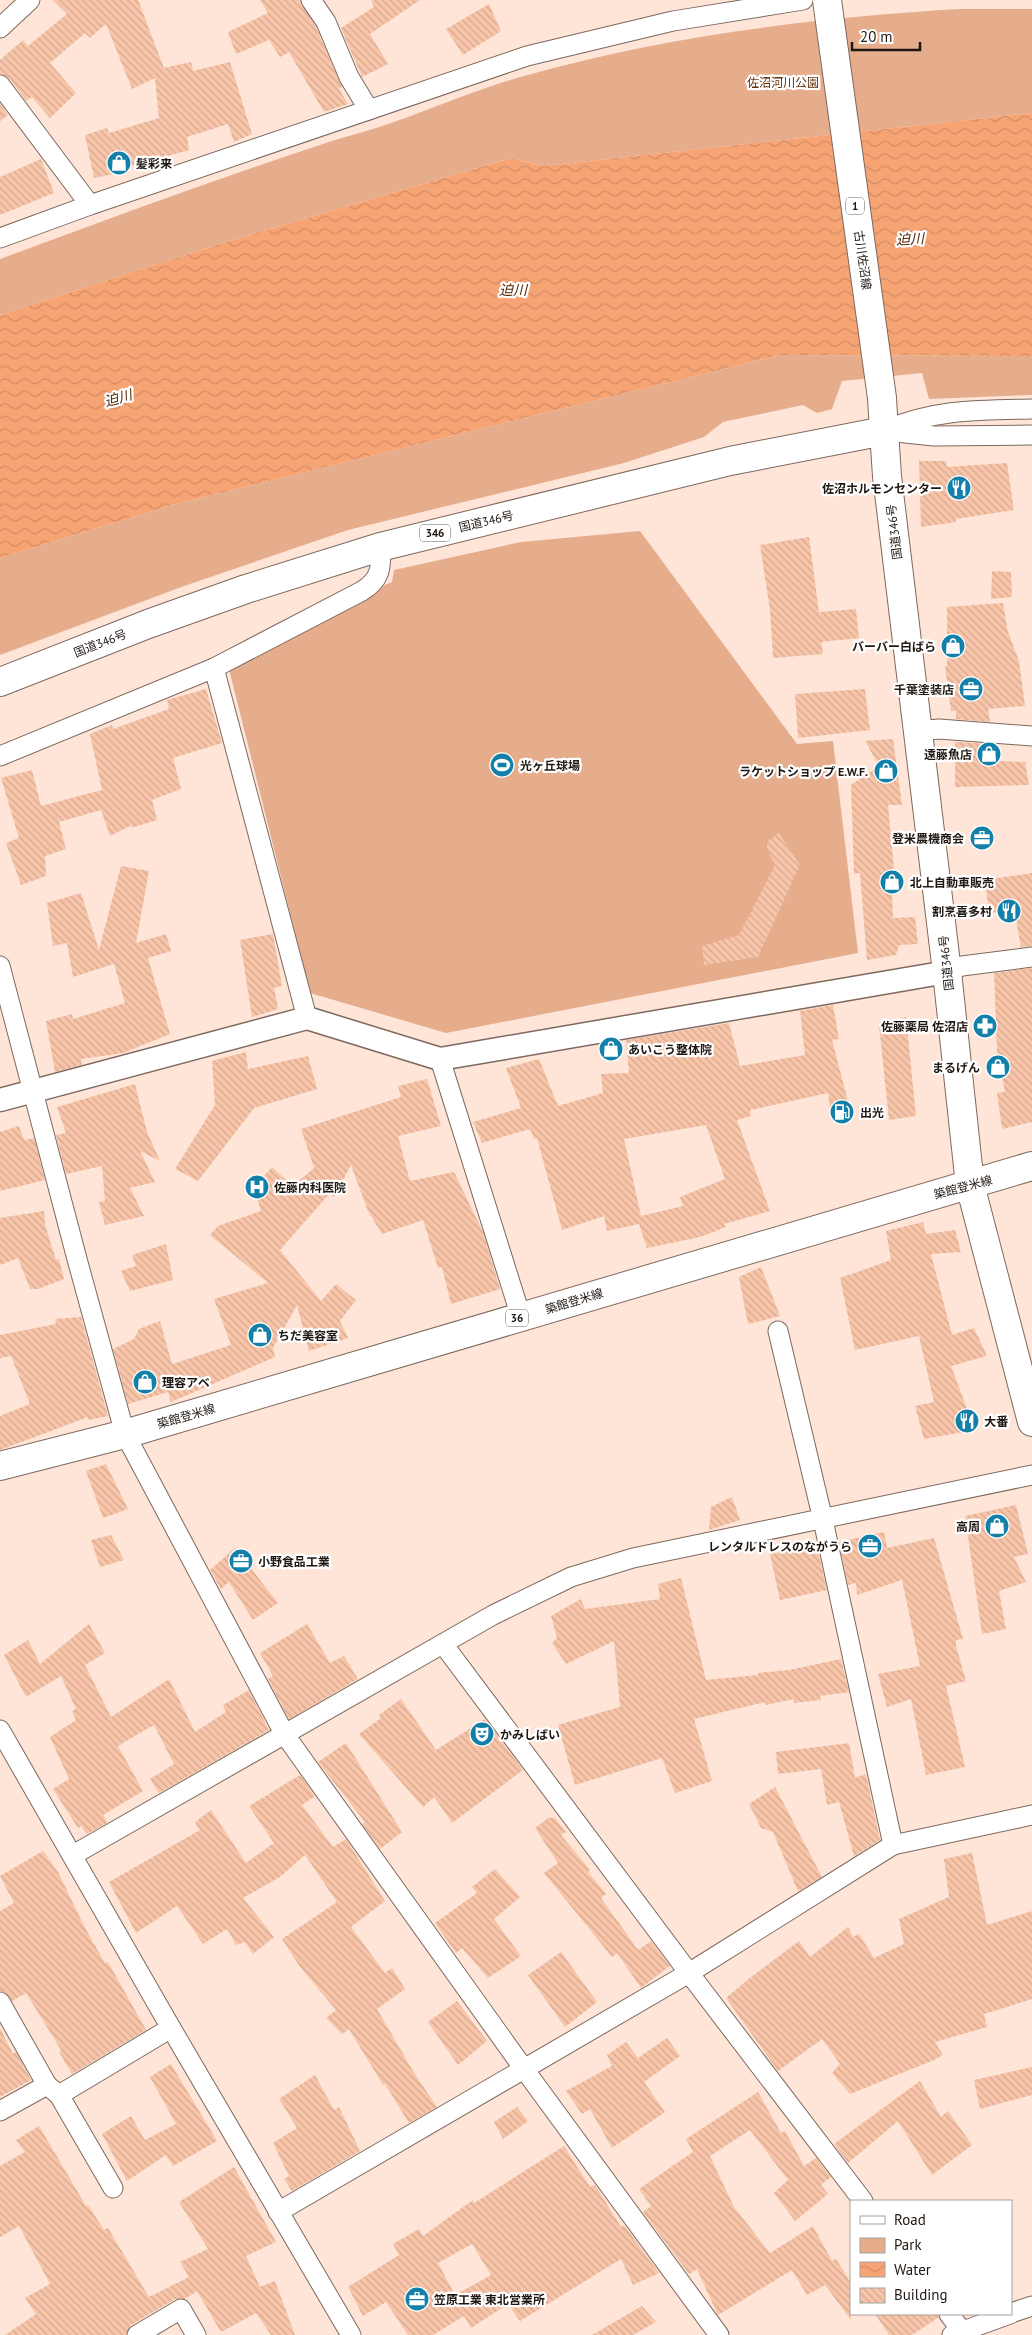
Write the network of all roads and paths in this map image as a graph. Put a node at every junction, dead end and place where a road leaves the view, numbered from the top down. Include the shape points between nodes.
1 (30, 0) edge
2 (311, 0) edge
3 (819, 2) edge
4 (0, 28) edge
5 (0, 85) edge
6 (369, 110) junction
7 (90, 205) junction
8 (0, 238) edge
9 (1032, 409) edge
10 (884, 419) junction
11 (1032, 435) edge
12 (380, 547) junction
13 (214, 668) junction
14 (0, 682) edge
15 (918, 731) junction
16 (1032, 736) edge
17 (0, 756) edge
18 (1032, 957) edge
19 (0, 966) edge
20 (947, 972) junction
21 (307, 1018) junction
22 (440, 1059) junction
23 (32, 1091) junction
24 (0, 1100) edge
25 (1032, 1166) edge
26 (970, 1185) junction
27 (521, 1317) junction
28 (778, 1331) dead end
29 (1032, 1422) edge
30 (125, 1434) junction
31 (0, 1466) edge
32 (1032, 1475) edge
33 (823, 1520) junction
34 (443, 1644) junction
35 (0, 1730) edge
36 (286, 1736) junction
37 (1032, 1815) edge
38 (893, 1845) junction
39 (73, 1855) junction
40 (689, 1973) junction
41 (0, 2002) edge
42 (170, 2028) junction
43 (524, 2068) junction
44 (53, 2090) junction
45 (0, 2112) edge
46 (113, 2188) dead end
47 (862, 2200) edge
48 (278, 2212) junction
49 (1032, 2306) edge
50 (1012, 2313) edge
51 (949, 2315) edge
52 (1007, 2315) edge
53 (957, 2333) edge
54 (137, 2335) edge
55 (196, 2335) edge
56 (352, 2335) edge
57 (719, 2335) edge

1 - 4 street
2 - 6 street via 326,22 349,78
3 - 6 street via 673,21 528,56
3 - 10 main road, 古川佐沼線 / 1
5 - 7 street
6 - 7 street
7 - 8 street
9 - 10 street via 974,410 909,420
10 - 11 street via 934,436
10 - 12 main road, 国道346号 / 346 via 730,461
10 - 15 main road, 国道346号 via 887,476
12 - 13 street via 382,566 371,585
12 - 14 main road, 国道346号 / 346 via 184,612
13 - 17 street
13 - 21 street
15 - 16 street via 939,729
15 - 20 main road, 国道346号
18 - 20 street via 962,966
19 - 23 street
20 - 22 street
20 - 26 main road, 国道346号
21 - 22 street
21 - 23 street
22 - 27 street
23 - 24 street
23 - 30 street
25 - 26 main road, 築館登米線 / 36
26 - 27 main road, 築館登米線 / 36
26 - 29 main road, 国道346号
27 - 30 main road, 築館登米線 / 36
28 - 33 street
30 - 31 main road, 築館登米線 / 36
30 - 36 street
32 - 33 street
33 - 34 street via 633,1558 571,1577 493,1615
33 - 38 street
34 - 36 street
34 - 40 street
35 - 39 street
36 - 39 street
36 - 43 street
37 - 38 street
38 - 40 street
39 - 42 street
40 - 43 street
40 - 47 street
41 - 44 street
42 - 44 street
42 - 48 street
43 - 48 street
43 - 57 street
44 - 45 street
44 - 46 street
48 - 56 street
49 - 50 street
51 - 53 street
52 - 53 street
54 - 55 street via 181,2309

